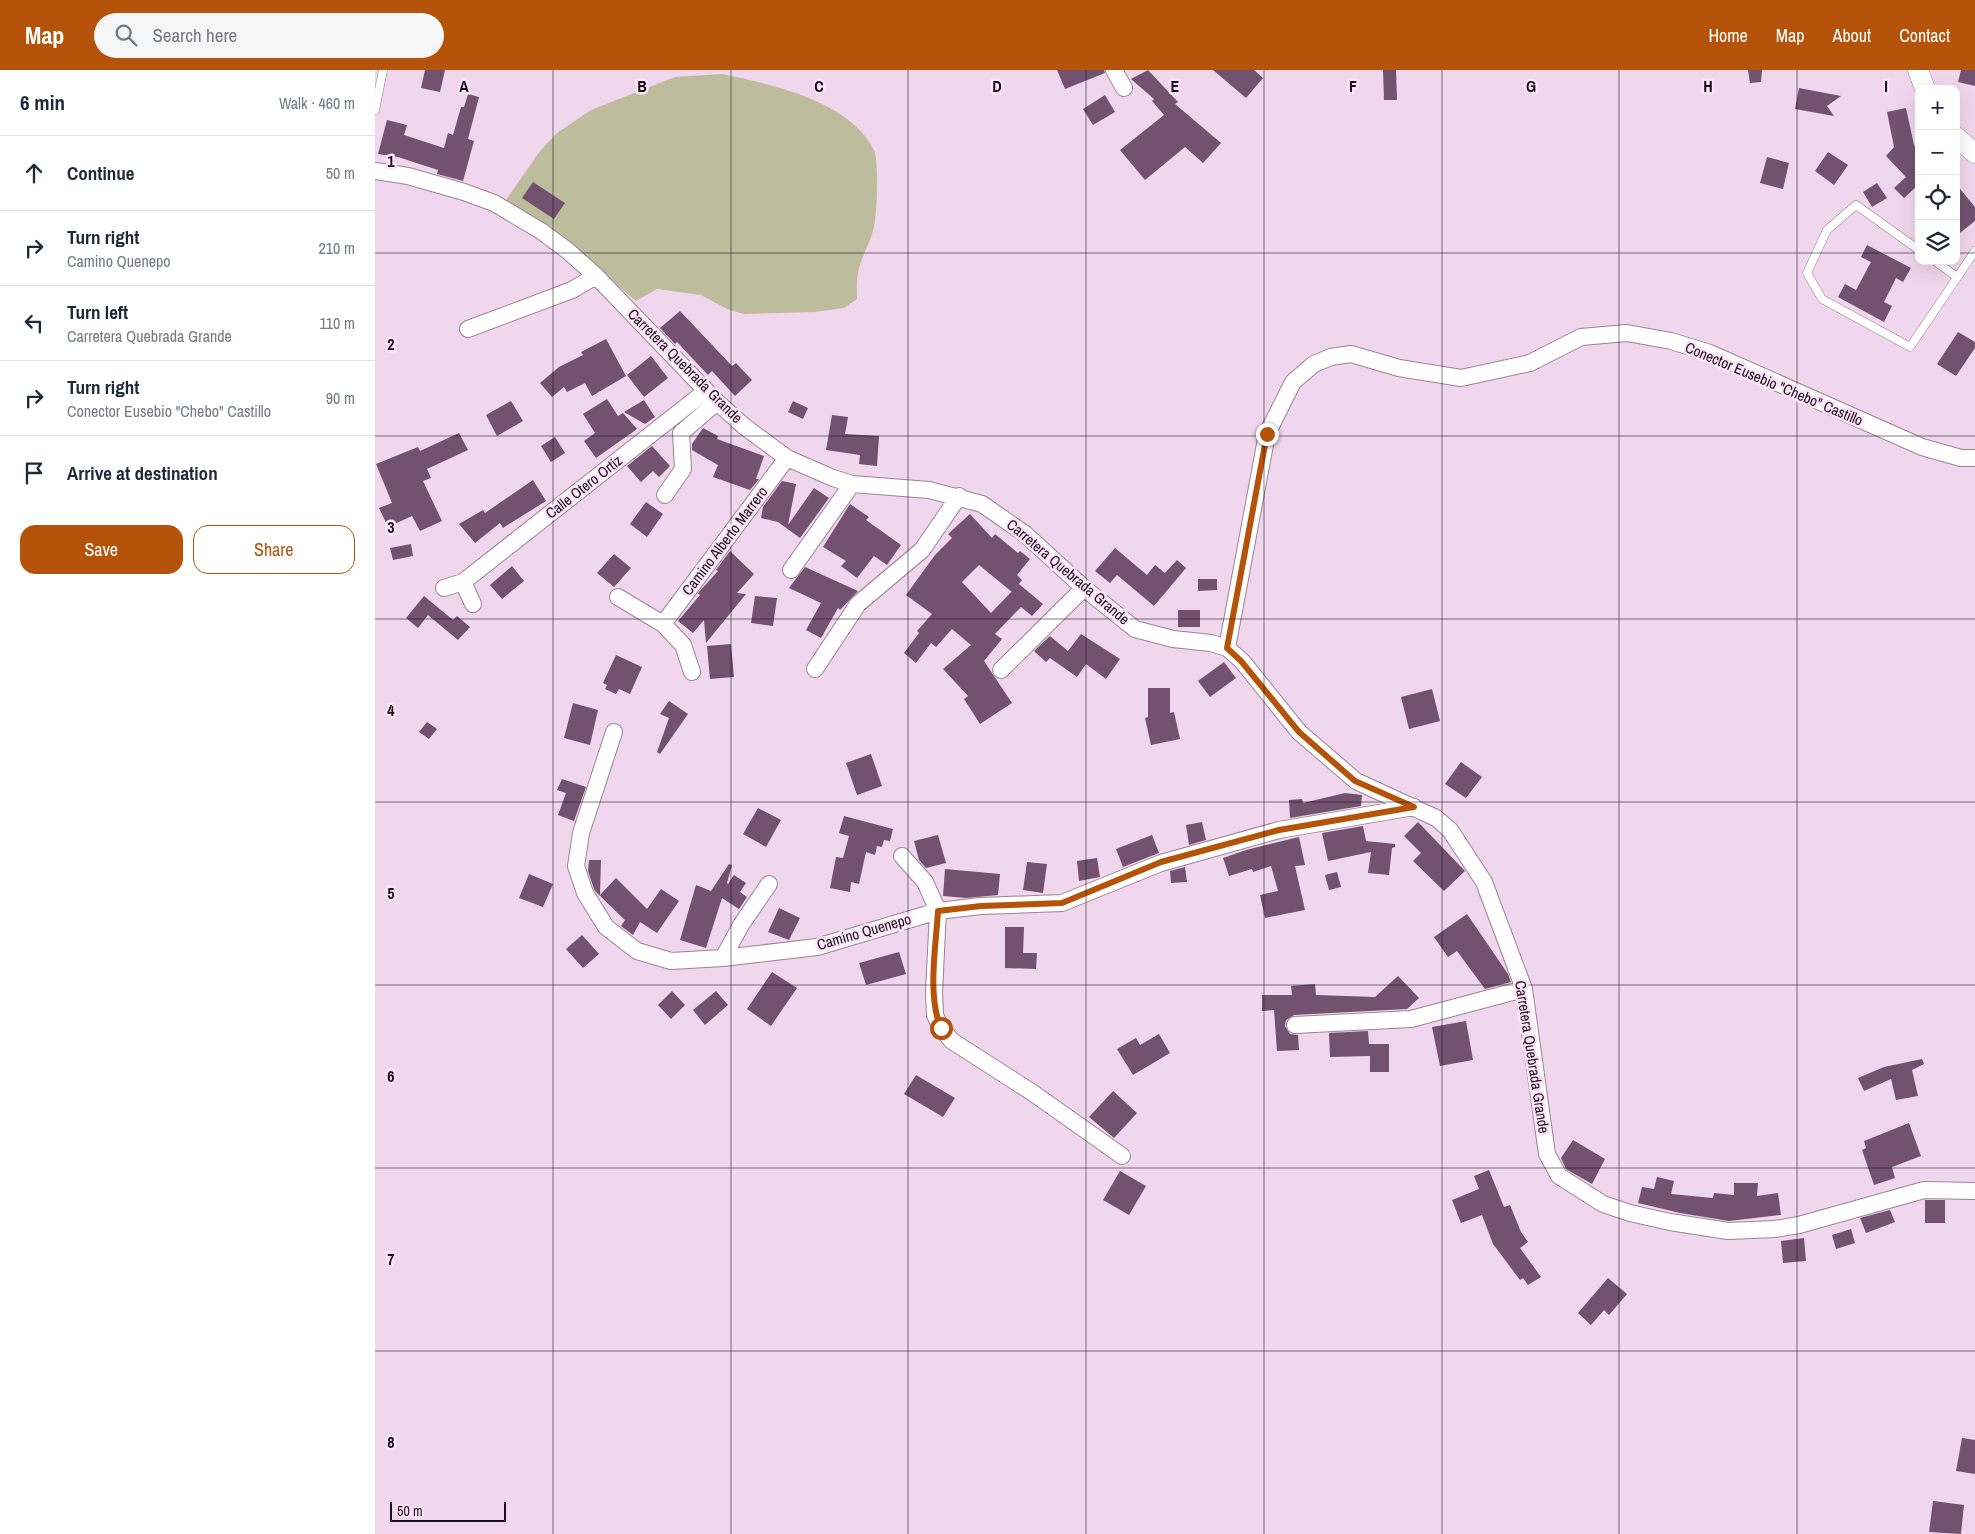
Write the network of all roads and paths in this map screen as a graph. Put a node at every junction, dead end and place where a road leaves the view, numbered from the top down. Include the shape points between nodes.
1 (383, 70) edge
2 (1114, 70) edge
3 (1918, 70) edge
4 (1924, 85) edge
5 (1124, 88) dead end
6 (375, 110) edge
7 (1960, 140) edge
8 (1975, 153) edge
9 (375, 171) edge
10 (1915, 247) edge
11 (1975, 251) edge
12 (1940, 265) edge
13 (596, 276) junction
14 (1957, 277) junction
15 (468, 329) dead end
16 (711, 397) junction
17 (787, 458) junction
18 (1975, 458) edge
19 (852, 484) junction
20 (665, 495) dead end
21 (959, 496) junction
22 (791, 570) dead end
23 (463, 582) junction
24 (444, 588) dead end
25 (1084, 588) junction
26 (618, 597) dead end
27 (473, 604) dead end
28 (663, 624) junction
29 (1227, 648) junction
30 (815, 668) dead end
31 (1001, 670) dead end
32 (692, 672) dead end
33 (614, 732) dead end
34 (1414, 807) junction
35 (902, 856) dead end
36 (769, 884) dead end
37 (938, 911) junction
38 (723, 958) junction
39 (1524, 989) junction
40 (1295, 1025) dead end
41 (1122, 1156) dead end
42 (1975, 1191) edge

1 - 6 lane
2 - 5 street
3 - 4 street
7 - 8 street
9 - 13 street, Carretera Quebrada Grande via 408,176 493,203 568,250
10 - 14 lane via 1856,206 1827,230 1807,273 1823,299 1910,347
11 - 14 lane
12 - 14 lane
13 - 15 street via 572,290
13 - 16 street, Carretera Quebrada Grande
16 - 17 street, Carretera Quebrada Grande
16 - 20 street via 681,433 683,469
16 - 23 street, Calle Otero Ortiz
17 - 19 street, Carretera Quebrada Grande
17 - 28 street, Camino Alberto Marrero
18 - 29 street, Conector Eusebio "Chebo" Castillo via 1961,458 1922,447 1710,353 1671,341 1627,334 1581,336 1530,363 1461,378 1399,368 1351,354 1331,357 1313,364 1293,382 1267,434
19 - 21 street, Carretera Quebrada Grande via 929,490
19 - 22 street
21 - 25 street, Carretera Quebrada Grande via 982,504 1006,519
21 - 30 street via 922,550 858,604
23 - 24 street
23 - 27 street
25 - 29 street, Carretera Quebrada Grande via 1135,629
25 - 31 street
26 - 28 street
28 - 32 street via 683,645
29 - 34 street, Carretera Quebrada Grande via 1299,732 1355,781
33 - 38 street, Camino Quenepo via 577,850 576,866 585,893 606,927 637,951 671,961
34 - 37 street, Camino Quenepo via 1279,830 1161,862 1062,903
34 - 39 street, Carretera Quebrada Grande via 1436,818 1450,830 1485,882
35 - 37 street via 925,882
36 - 38 street
37 - 38 street, Camino Quenepo via 817,946
37 - 41 street via 934,992 935,1015 941,1028 952,1041
39 - 40 street via 1411,1019
39 - 42 street, Carretera Quebrada Grande via 1547,1154 1559,1176 1603,1204 1629,1214 1669,1222 1749,1231 1799,1225 1924,1190

